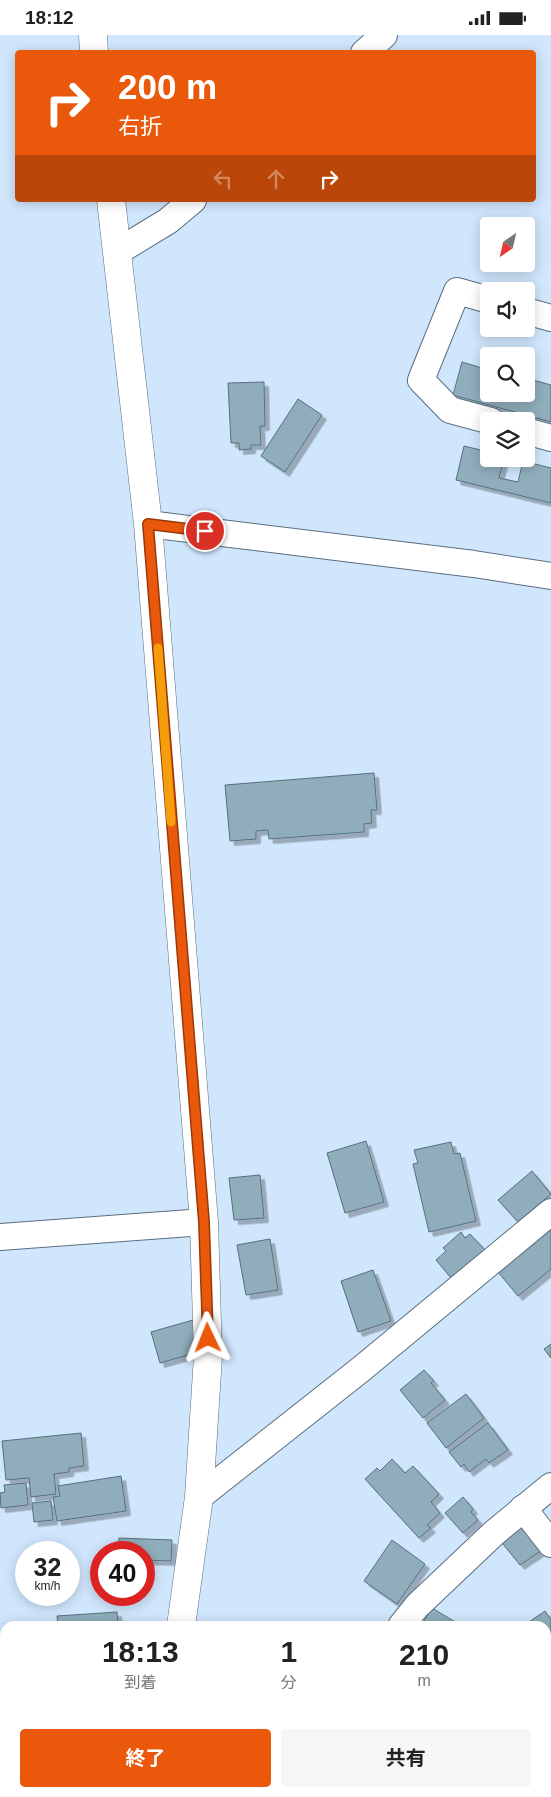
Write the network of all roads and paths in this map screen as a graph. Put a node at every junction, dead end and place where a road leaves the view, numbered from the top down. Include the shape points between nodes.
1 (93, 35) edge
2 (384, 35) edge
3 (94, 50) edge
4 (367, 50) edge
5 (111, 202) edge
6 (191, 202) edge
7 (117, 252) junction
8 (480, 297) edge
9 (535, 314) edge
10 (551, 318) edge
11 (480, 418) edge
12 (535, 434) edge
13 (551, 439) edge
14 (148, 524) junction
15 (551, 576) edge
16 (551, 1211) edge
17 (204, 1222) junction
18 (0, 1237) edge
19 (551, 1486) edge
20 (199, 1497) junction
21 (523, 1509) junction
22 (551, 1544) edge
23 (181, 1621) edge
24 (405, 1621) edge

1 - 3 street
2 - 4 street
5 - 7 street
6 - 7 street via 168,221
7 - 14 street
8 - 11 street via 457,291 421,380 450,410
9 - 10 street
12 - 13 street
14 - 15 street
14 - 17 street
16 - 20 street via 360,1370
17 - 18 street
17 - 20 street via 208,1356
19 - 21 street
20 - 23 street
21 - 22 street
21 - 24 street via 417,1606

